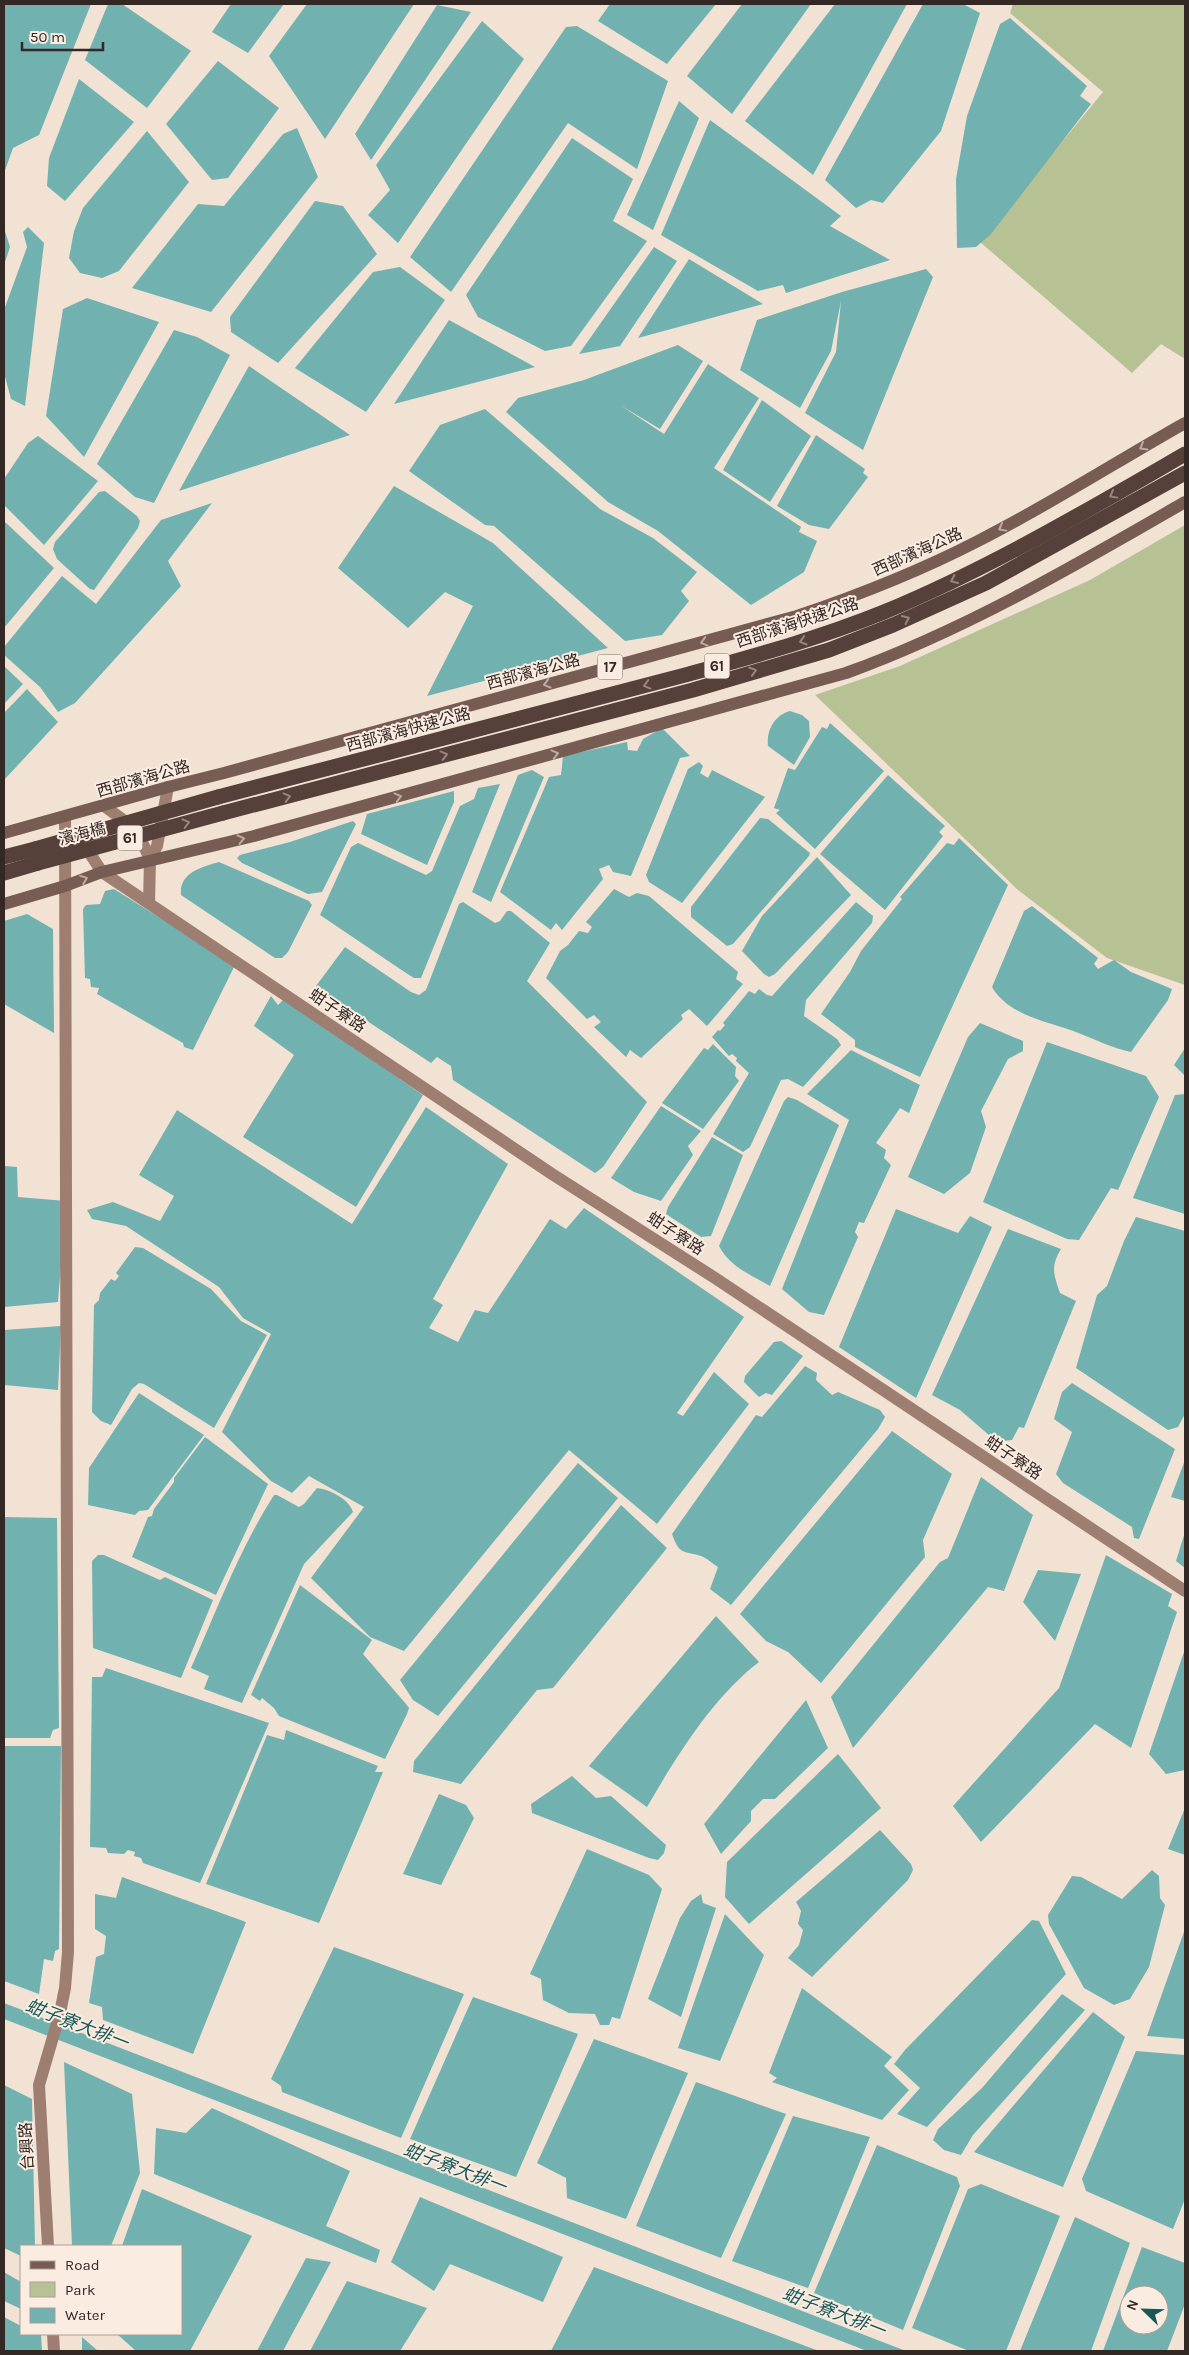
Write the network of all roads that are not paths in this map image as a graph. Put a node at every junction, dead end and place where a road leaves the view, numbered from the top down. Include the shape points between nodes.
1 (1185, 423) edge
2 (1185, 454) edge
3 (1185, 473) edge
4 (1185, 502) edge
5 (168, 787) junction
6 (218, 797) joint
7 (104, 806) junction
8 (223, 813) joint
9 (65, 817) junction
10 (4, 833) edge
11 (36, 856) junction
12 (4, 857) edge
13 (150, 859) junction
14 (102, 872) junction
15 (4, 873) edge
16 (65, 886) junction
17 (148, 903) junction
18 (4, 904) edge
19 (1185, 1591) edge
20 (48, 2245) edge
21 (53, 2335) edge
22 (54, 2351) edge

1 -> 5 main road, 西部濱海公路 / 17 via 979,540 923,568 847,599 797,616
2 -> 6 highway, 西部濱海快速公路 / 61 via 979,568 853,624 689,674
8 -> 3 highway, 西部濱海快速公路 / 61 via 693,690 829,650 986,583
13 -> 4 main road via 273,831 846,673 901,653 986,611
5 - 7 main road, 西部濱海公路 / 17
5 - 13 street via 157,846
6 - 11 highway, 濱海橋 / 61, bridge
7 - 9 main road, 西部濱海公路 / 17
7 - 13 street via 136,829
11 -> 8 highway, 濱海橋 / 61, bridge
9 - 10 main road, 西部濱海公路 / 17
9 - 14 street
9 - 16 street, 台興路
11 - 12 highway, 61
11 - 15 highway, 61
13 - 14 main road
13 - 17 street
16 -> 14 main road
14 - 17 street, 蚶子寮路
16 - 18 main road
16 - 20 street, 台興路 via 68,1952 60,2013 39,2085
17 - 19 street, 蚶子寮路
21 - 22 street

